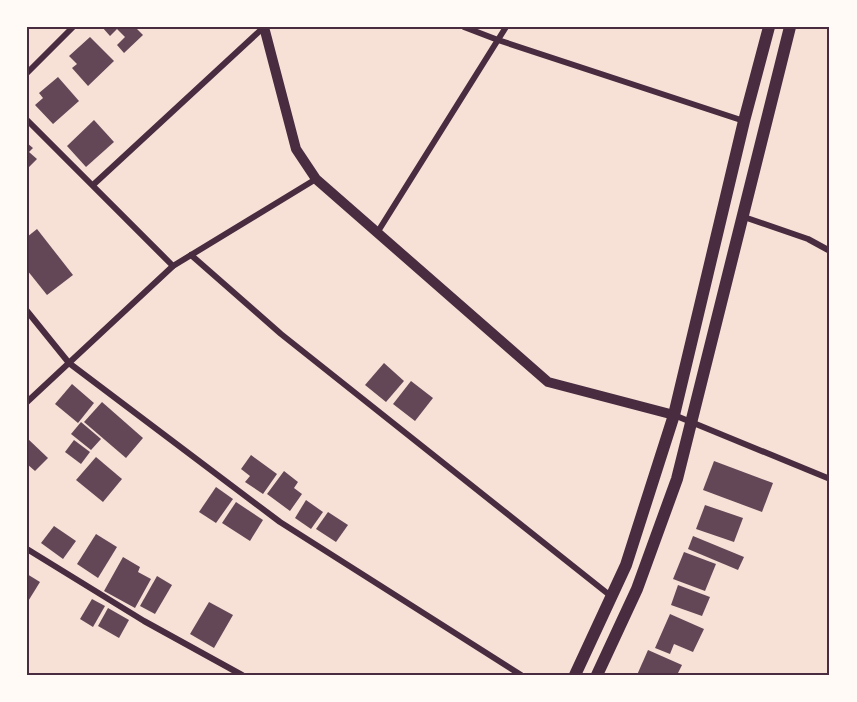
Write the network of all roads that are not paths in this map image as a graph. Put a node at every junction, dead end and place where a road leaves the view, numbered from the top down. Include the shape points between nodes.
1 (73, 27) edge
2 (264, 27) edge
3 (464, 27) edge
4 (506, 27) edge
5 (769, 27) edge
6 (790, 27) edge
7 (498, 40) junction
8 (27, 73) edge
9 (27, 120) edge
10 (744, 121) junction
11 (316, 180) junction
12 (93, 185) junction
13 (744, 217) junction
14 (377, 233) junction
15 (830, 251) edge
16 (191, 255) junction
17 (173, 266) junction
18 (27, 311) edge
19 (69, 363) junction
20 (27, 402) edge
21 (674, 415) junction
22 (692, 423) junction
23 (830, 479) edge
24 (27, 549) edge
25 (613, 597) junction
26 (242, 675) edge
27 (521, 675) edge
28 (575, 675) edge
29 (597, 675) edge

1 - 8 street
2 - 11 street via 296,149
2 - 12 street
3 - 7 street
4 - 7 street
5 - 10 main road
6 - 13 main road
7 - 10 street
7 - 14 street
9 - 12 street
10 - 21 main road
11 - 14 street
11 - 16 street
12 - 17 street
13 - 15 street via 808,239
13 - 22 main road
14 - 21 street via 548,382
16 - 17 street
16 - 25 street via 281,334
17 - 19 street
18 - 19 street
19 - 20 street
19 - 27 street via 280,522
21 - 22 street
21 - 25 main road
22 - 23 street
22 - 29 main road via 677,479 637,589
24 - 26 street
25 - 28 main road

